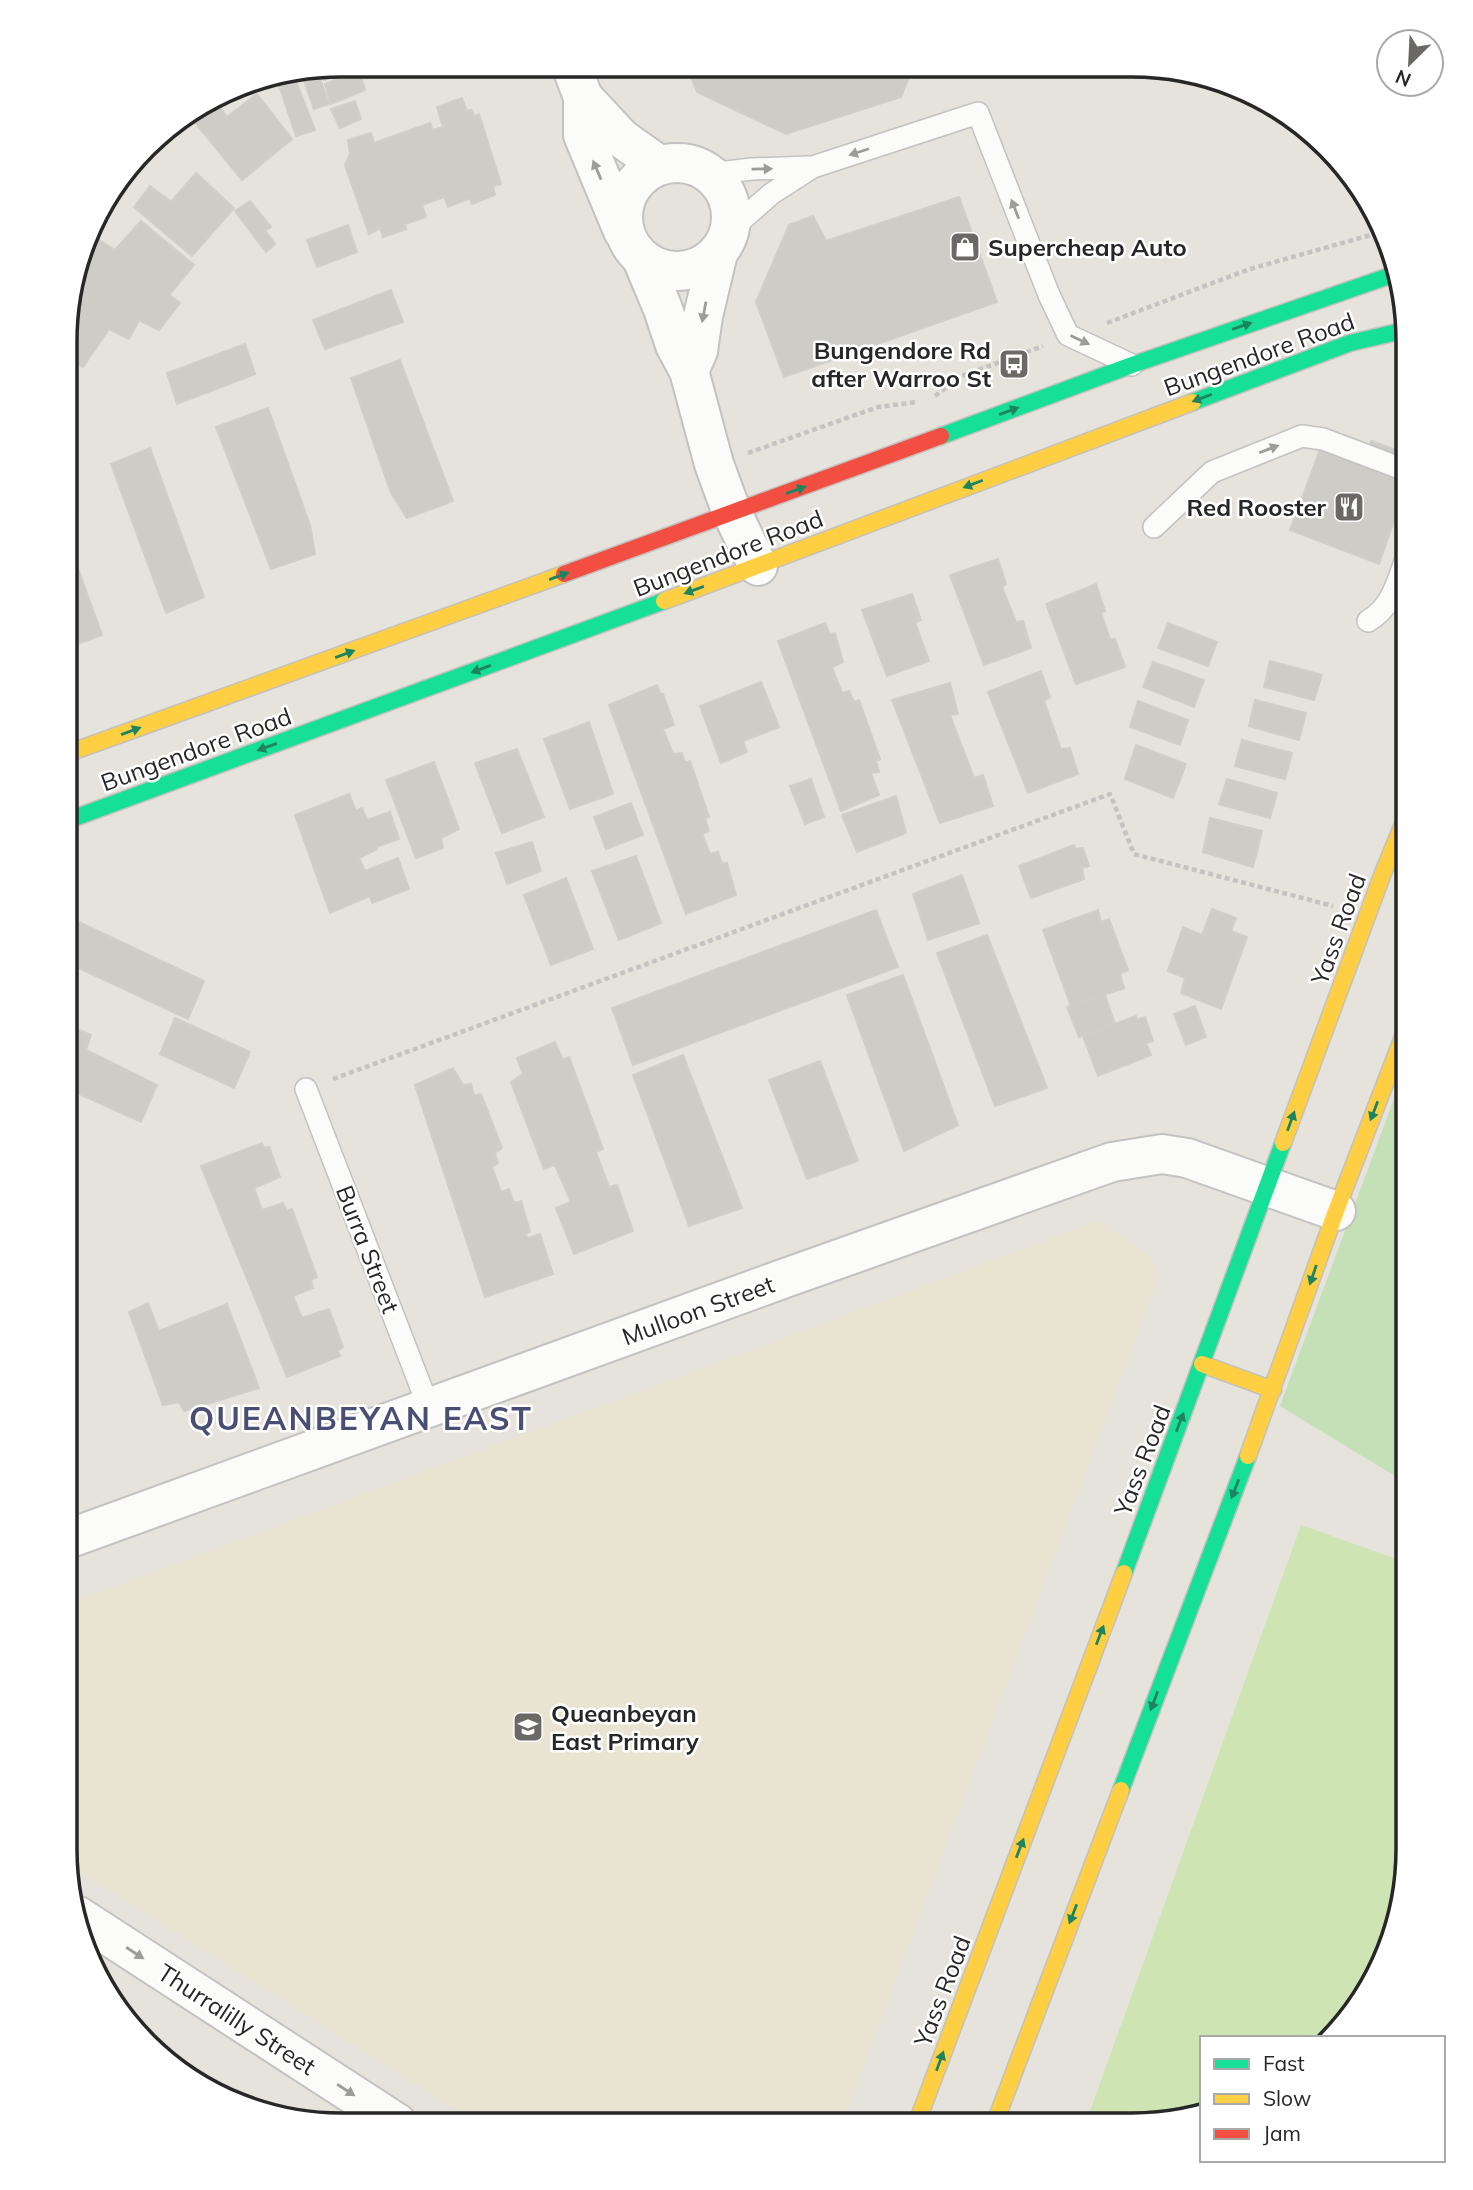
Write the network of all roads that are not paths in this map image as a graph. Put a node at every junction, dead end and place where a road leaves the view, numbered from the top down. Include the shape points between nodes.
1 (577, 81) edge
2 (659, 165) junction
3 (813, 167) junction
4 (710, 174) junction
5 (723, 242) junction
6 (633, 246) junction
7 (1388, 276) edge
8 (1395, 332) edge
9 (1132, 365) junction
10 (689, 371) junction
11 (1396, 466) edge
12 (732, 513) junction
13 (1154, 527) dead end
14 (758, 566) junction
15 (1396, 582) edge
16 (1367, 621) dead end
17 (77, 750) edge
18 (77, 817) edge
19 (1396, 842) edge
20 (1396, 1055) edge
21 (306, 1089) road end
22 (1267, 1185) junction
23 (1335, 1210) junction
24 (1202, 1364) junction
25 (1273, 1390) junction
26 (429, 1408) junction
27 (77, 1536) edge
28 (88, 1922) edge
29 (382, 2113) edge
30 (921, 2113) edge
31 (999, 2113) edge

1 - 2 street via 621,138
6 -> 1 street via 583,135
2 - 4 street via 677,162
2 - 6 street via 643,173 624,201 622,216
4 -> 3 lane
3 - 5 lane via 771,194
3 - 9 lane via 978,113 1068,335
4 - 5 street via 729,197 731,221
5 - 6 street via 704,264 672,271 656,267
5 -> 10 street via 698,351
6 - 10 street
9 -> 7 main road, Bungendore Road
8 -> 14 main road, Bungendore Road via 1350,343
12 -> 9 main road, Bungendore Road
10 - 12 street
13 -> 11 lane via 1212,472 1302,436 1318,437
12 - 14 street
17 -> 12 main road, Bungendore Road
14 -> 18 main road, Bungendore Road
15 - 16 lane via 1386,607
22 -> 19 main road, Yass Road
20 -> 23 main road
21 - 26 lane, Burra Street
22 - 23 street, Mulloon Street
22 - 24 main road, Yass Road
22 - 26 street, Mulloon Street via 1174,1156 1112,1162
23 -> 25 main road
24 - 25 main road
30 -> 24 main road, Yass Road
25 -> 31 main road
26 - 27 street, Mulloon Street
28 -> 29 street, Thurralilly Street

